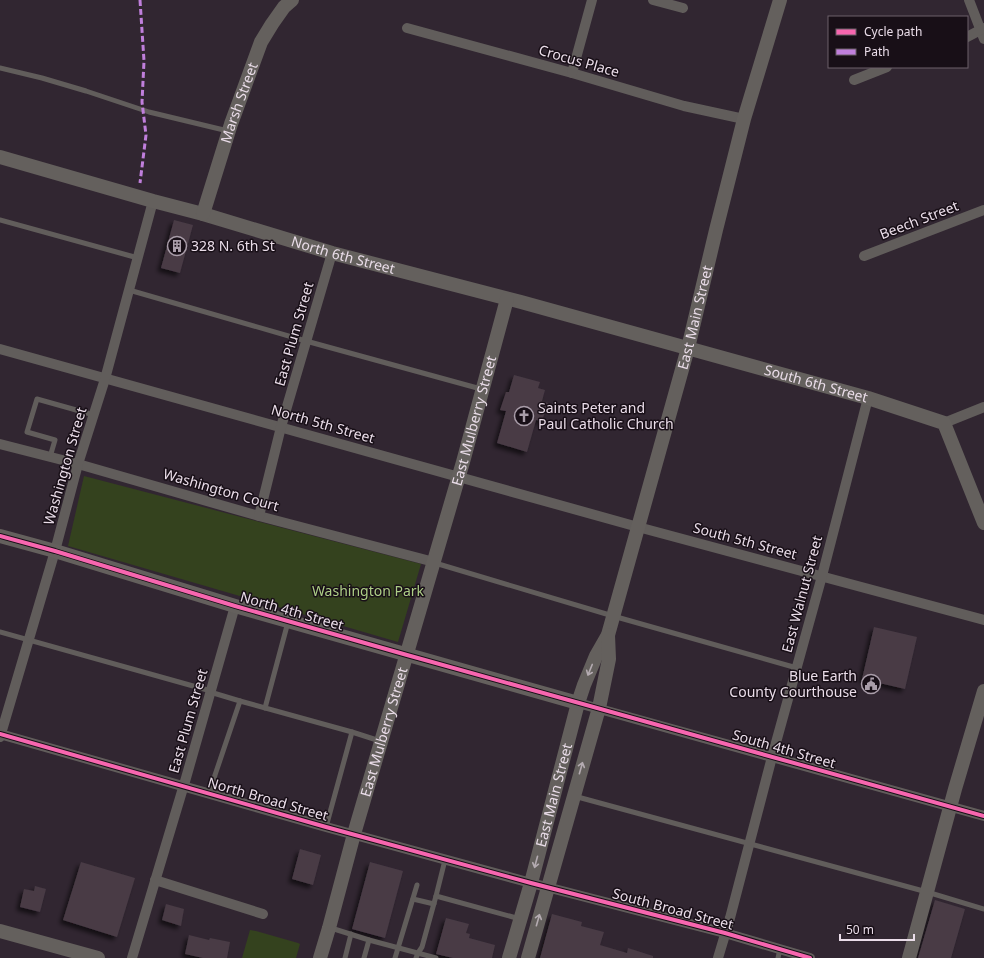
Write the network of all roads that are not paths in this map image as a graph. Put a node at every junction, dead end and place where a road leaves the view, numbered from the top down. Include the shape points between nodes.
1 (292, 0) edge
2 (592, 0) edge
3 (654, 0) edge
4 (780, 0) edge
5 (969, 0) edge
6 (683, 8) dead end
7 (407, 28) dead end
8 (983, 32) edge
9 (968, 37) edge
10 (0, 68) edge
11 (884, 68) edge
12 (572, 73) junction
13 (854, 80) dead end
14 (744, 119) junction
15 (229, 131) junction
16 (0, 157) edge
17 (153, 201) junction
18 (984, 210) edge
19 (202, 214) junction
20 (0, 220) edge
21 (332, 253) junction
22 (864, 256) dead end
23 (138, 258) junction
24 (129, 290) junction
25 (507, 299) junction
26 (306, 341) junction
27 (688, 348) junction
28 (0, 350) edge
29 (105, 379) junction
30 (482, 389) junction
31 (868, 398) junction
32 (984, 407) edge
33 (94, 415) junction
34 (944, 423) junction
35 (281, 427) junction
36 (0, 444) edge
37 (50, 457) junction
38 (78, 464) junction
39 (459, 477) junction
40 (259, 516) junction
41 (984, 523) edge
42 (638, 527) junction
43 (0, 536) edge
44 (55, 551) junction
45 (434, 562) junction
46 (822, 576) junction
47 (235, 606) junction
48 (613, 616) junction
49 (984, 620) edge
50 (289, 621) junction
51 (0, 632) edge
52 (608, 635) junction
53 (29, 640) junction
54 (407, 655) junction
55 (797, 668) junction
56 (984, 691) edge
57 (210, 692) junction
58 (240, 701) junction
59 (578, 703) junction
60 (265, 708) junction
61 (599, 708) junction
62 (982, 708) edge
63 (352, 732) junction
64 (0, 735) edge
65 (381, 741) junction
66 (772, 757) junction
67 (184, 787) junction
68 (210, 793) junction
69 (574, 796) junction
70 (950, 807) junction
71 (984, 816) edge
72 (326, 827) junction
73 (354, 834) junction
74 (750, 843) junction
75 (445, 860) junction
76 (155, 880) junction
77 (531, 883) junction
78 (417, 885) dead end
79 (547, 888) junction
80 (927, 892) junction
81 (436, 896) junction
82 (413, 899) junction
83 (434, 904) junction
84 (984, 909) edge
85 (263, 914) dead end
86 (521, 919) junction
87 (329, 928) junction
88 (0, 931) edge
89 (725, 933) junction
90 (352, 934) junction
91 (369, 940) junction
92 (399, 947) junction
93 (779, 954) edge
94 (417, 956) edge
95 (98, 958) edge
96 (132, 958) edge
97 (320, 958) edge
98 (345, 958) edge
99 (364, 958) edge
100 (395, 958) edge
101 (436, 958) edge
102 (509, 958) edge
103 (528, 958) edge
104 (718, 958) edge
105 (809, 958) edge
106 (909, 958) edge

1 - 15 street, Marsh Street via 284,7 261,42
2 - 12 street
3 - 6 street
4 - 14 street, East Main Street
5 - 8 street
7 - 12 street, Crocus Place
8 - 9 street
10 - 15 lane via 50,80 149,112
11 - 13 street
12 - 14 street, Crocus Place via 684,106
14 - 27 street, East Main Street
15 - 19 street, Marsh Street
16 - 17 street, North 6th Street
17 - 19 street, North 6th Street
17 - 23 street, Washington Street
18 - 22 street, Beech Street
19 - 21 street, North 6th Street
20 - 23 lane
21 - 25 street, North 6th Street
21 - 26 street, East Plum Street
23 - 24 street, Washington Street
24 - 26 lane
24 - 29 street, Washington Street
25 - 27 street, North 6th Street
25 - 30 street, East Mulberry Street
26 - 30 lane
26 - 35 street, East Plum Street
27 - 31 street, South 6th Street
27 - 42 street, East Main Street
28 - 29 street, North 5th Street
29 - 33 street, Washington Street
29 - 35 street, North 5th Street
30 - 39 street, East Mulberry Street
31 - 34 street, South 6th Street
31 - 46 street, East Walnut Street
32 - 34 street
33 - 37 lane via 37,399 27,432 55,440
33 - 38 street, Washington Street
34 - 41 street
35 - 39 street, North 5th Street
35 - 40 street, East Plum Street
36 - 37 street, Washington Court
37 - 38 street, Washington Court
38 - 40 street, Washington Court
38 - 44 street, Washington Street
39 - 42 street, North 5th Street
39 - 45 street, East Mulberry Street
40 - 45 street, Washington Court
42 - 46 street, South 5th Street
42 - 48 street, East Main Street
43 - 44 street, North 4th Street
44 - 47 street, North 4th Street
44 - 53 street, Washington Street
45 - 48 lane
45 - 54 street, East Mulberry Street
46 - 49 street, South 5th Street
46 - 55 street, East Walnut Street
47 - 50 street, North 4th Street
47 - 57 street, East Plum Street
48 - 52 street, East Main Street
48 - 55 lane
50 - 54 street, North 4th Street
50 - 60 lane
51 - 53 lane
52 -> 59 street, East Main Street via 596,656
52 - 61 street, East Main Street via 609,659
53 - 57 lane
53 - 64 street, Washington Street
54 - 59 street, North 4th Street
54 - 65 street, East Mulberry Street
55 - 66 street, East Walnut Street
56 - 62 street
57 - 58 lane
57 - 67 street, East Plum Street
58 - 60 lane
58 - 68 lane
59 - 61 street, South 4th Street
59 -> 77 street, East Main Street
60 - 63 lane
61 - 66 street, South 4th Street
69 -> 61 street, East Main Street
62 - 70 street
63 - 65 lane
63 - 72 lane
64 - 67 street, North Broad Street
65 - 73 street, East Mulberry Street
66 - 70 street, South 4th Street
66 - 74 street, East Walnut Street
67 - 68 street, North Broad Street
67 - 76 street, East Plum Street
68 - 72 street, North Broad Street
69 - 74 lane
69 - 79 street, East Main Street
70 - 71 street, South 4th Street
70 - 80 street
72 - 73 street, North Broad Street
73 - 75 street, North Broad Street
73 - 87 street, East Mulberry Street
74 - 80 lane
74 - 89 street, East Walnut Street
75 - 77 street, North Broad Street
75 - 81 lane
76 - 85 street
76 - 96 street, East Plum Street
77 - 79 street, South Broad Street
77 - 86 street, East Main Street
78 - 82 lane
79 - 89 street, South Broad Street
103 -> 79 street, East Main Street
80 - 84 lane
80 - 106 street
81 - 83 lane
81 - 86 lane
82 - 83 lane
82 - 92 lane
83 - 94 lane
86 - 102 street, East Main Street
87 - 90 lane
87 - 97 street, East Mulberry Street
88 - 95 street
89 - 93 street, South Broad Street
89 - 104 street, East Walnut Street
90 - 91 lane
90 - 98 lane
91 - 92 lane
91 - 99 lane
92 - 94 lane
92 - 100 lane
93 - 105 street, South Broad Street
94 - 101 lane

